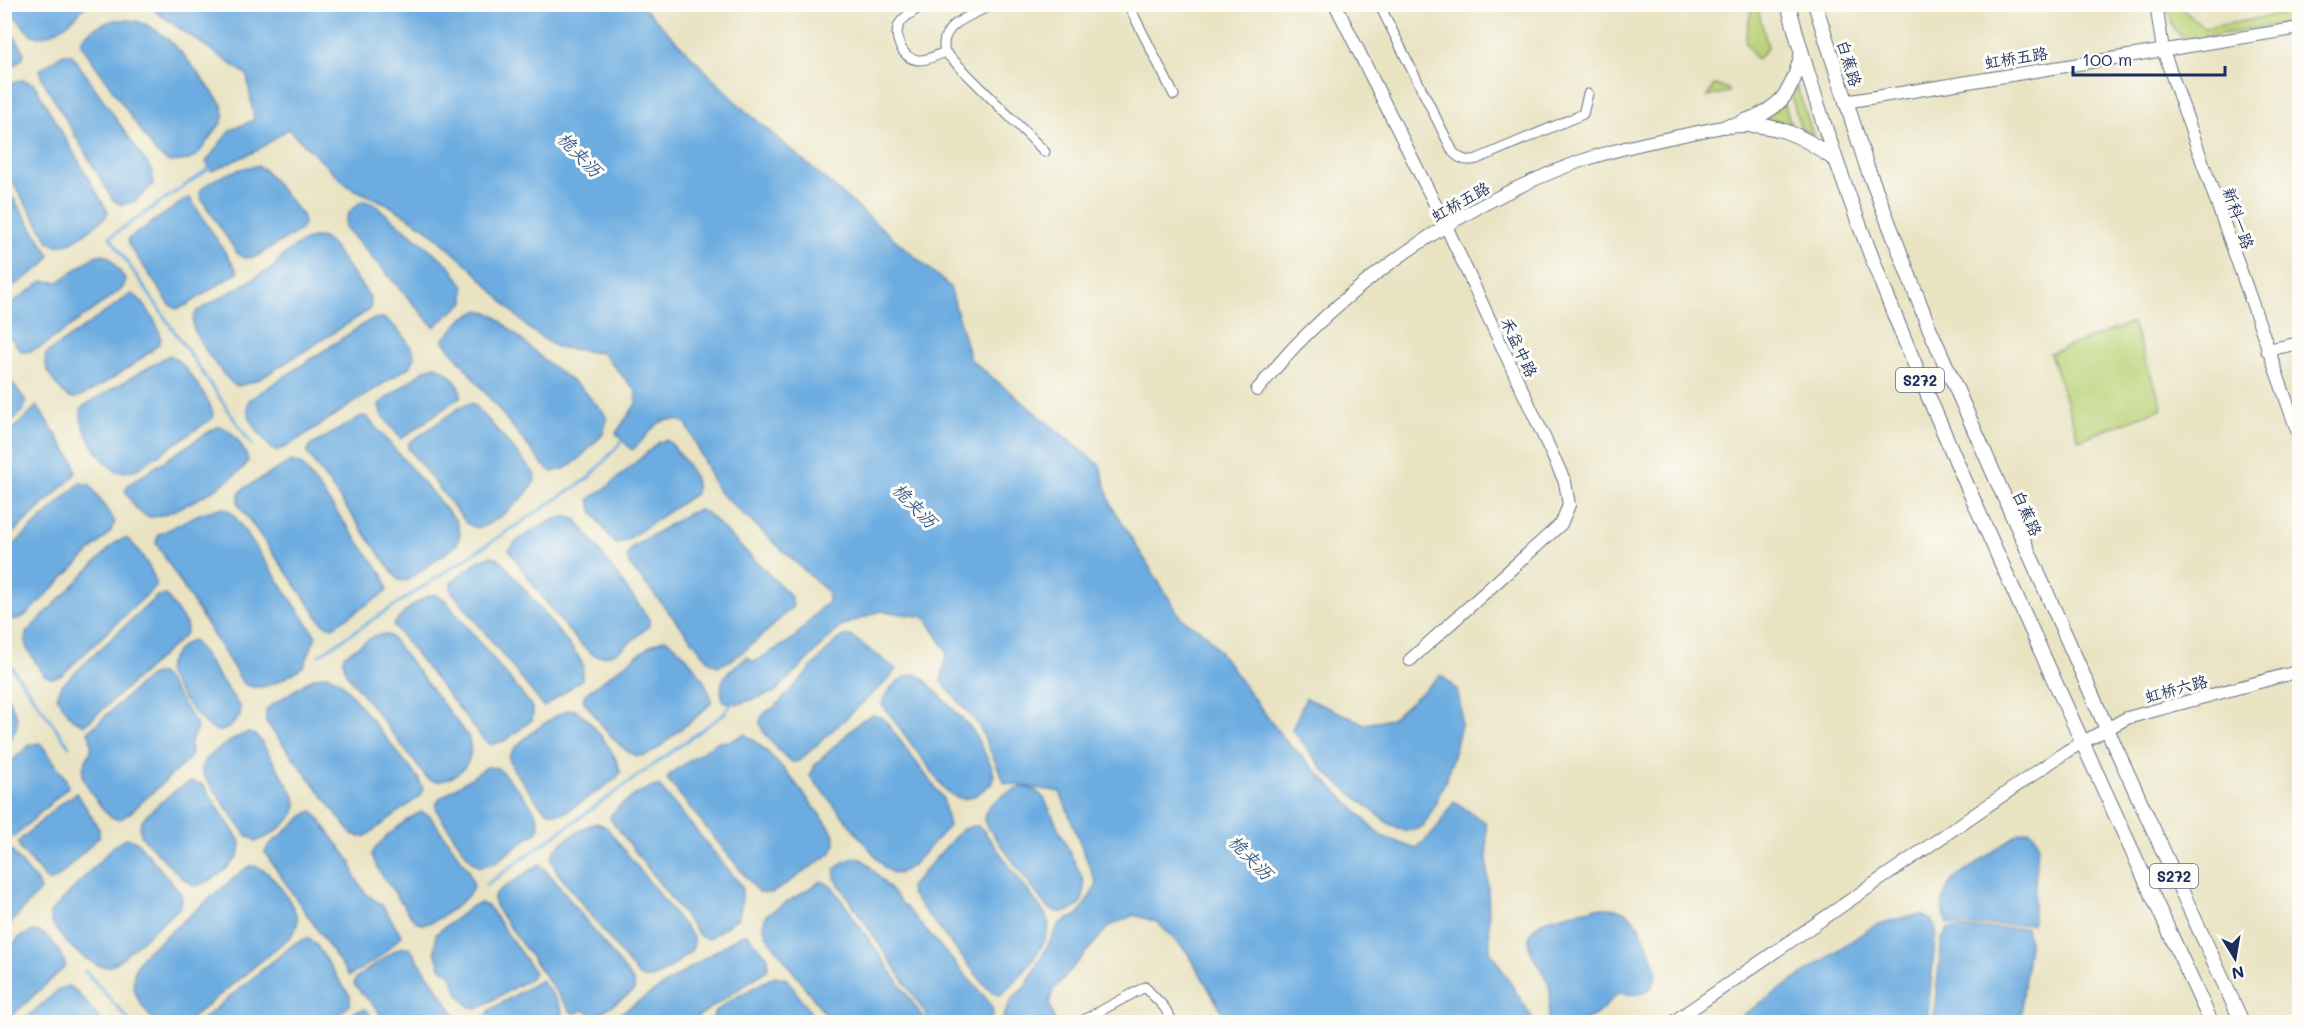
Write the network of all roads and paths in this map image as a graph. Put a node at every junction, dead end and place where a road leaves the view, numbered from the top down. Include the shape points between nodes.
1 (927, 4) edge
2 (994, 4) edge
3 (1128, 4) edge
4 (1335, 4) edge
5 (1379, 4) edge
6 (1788, 4) edge
7 (1815, 4) edge
8 (2156, 4) edge
9 (2300, 28) edge
10 (2163, 50) junction
11 (945, 52) junction
12 (1801, 54) junction
13 (1588, 94) dead end
14 (1174, 95) dead end
15 (1845, 102) junction
16 (1727, 126) junction
17 (1044, 152) dead end
18 (1835, 160) junction
19 (1446, 226) junction
20 (2300, 343) edge
21 (2267, 350) junction
22 (1257, 390) dead end
23 (2300, 439) edge
24 (1410, 660) dead end
25 (2300, 671) edge
26 (2107, 729) junction
27 (2082, 743) junction
28 (1080, 1023) edge
29 (1173, 1023) edge
30 (1673, 1023) edge
31 (2211, 1023) edge
32 (2241, 1023) edge

1 - 11 street via 899,25 898,42 914,60
2 - 11 street via 950,28 943,39
3 - 14 street
4 - 19 street, 禾益中路
5 - 13 street via 1460,159 1477,159 1583,114
6 - 12 main road, S272
7 - 15 main road, 白蕉路 / S272
8 - 10 street, 新科一路
9 - 10 street, 虹桥五路
10 - 15 street, 虹桥五路
10 - 21 street, 新科一路
11 - 17 street
12 - 16 main road via 1792,87 1779,103
12 - 18 main road, S272
15 - 26 main road, 白蕉路 / S272 via 1928,325
16 - 18 main road via 1744,124 1787,131
16 - 19 street, 虹桥五路 via 1581,161
18 - 27 main road, S272 via 1916,370
19 - 22 street, 虹桥五路 via 1346,300 1299,342
19 - 24 street, 禾益中路 via 1565,482 1569,505 1561,524
20 - 21 street
21 - 23 street, 新科一路
25 - 26 street, 虹桥六路 via 2127,718
26 - 27 street, 虹桥六路
26 - 32 main road, 白蕉路 / S272
27 - 30 street, 虹桥六路
27 - 31 main road, S272
28 - 29 street via 1146,987

